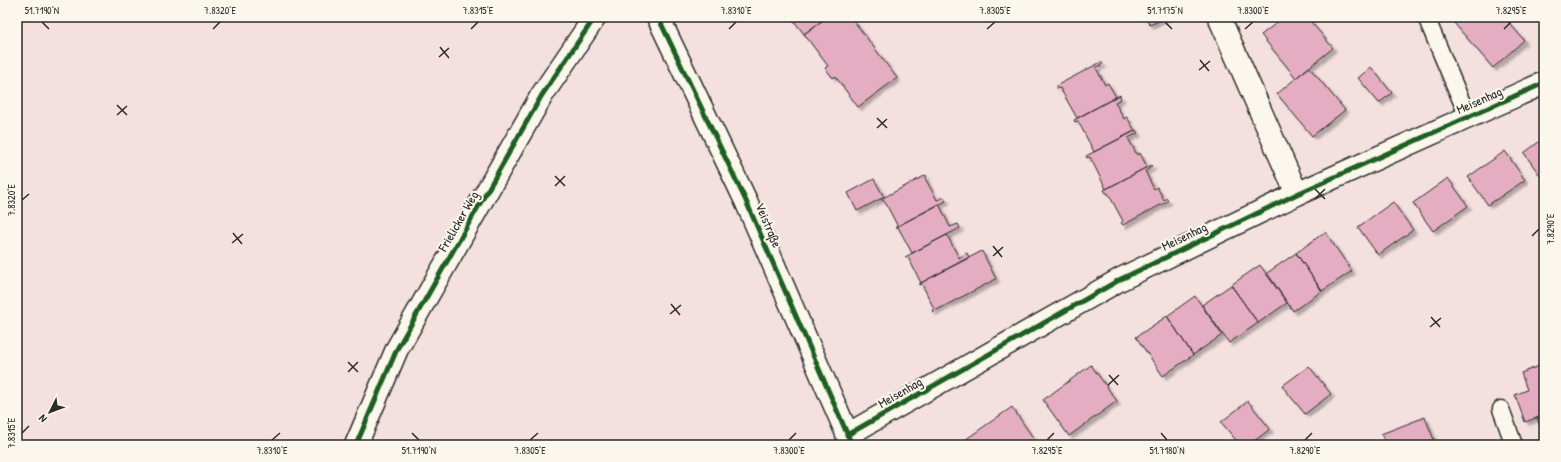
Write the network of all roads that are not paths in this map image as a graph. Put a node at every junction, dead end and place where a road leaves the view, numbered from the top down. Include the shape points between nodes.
1 (595, 17) edge
2 (658, 17) edge
3 (1219, 17) edge
4 (1426, 17) edge
5 (1544, 83) edge
6 (1468, 117) junction
7 (1297, 194) junction
8 (1501, 409) dead end
9 (849, 440) edge
10 (356, 445) edge
11 (1514, 445) edge

1 - 10 street, Frielicker Weg via 542,95 398,349
2 - 9 street, Veistraße via 746,201
3 - 7 street
4 - 6 lane, Meisenhag
5 - 6 street, Meisenhag
6 - 7 street, Meisenhag
7 - 9 street, Meisenhag via 1121,279
8 - 11 lane

